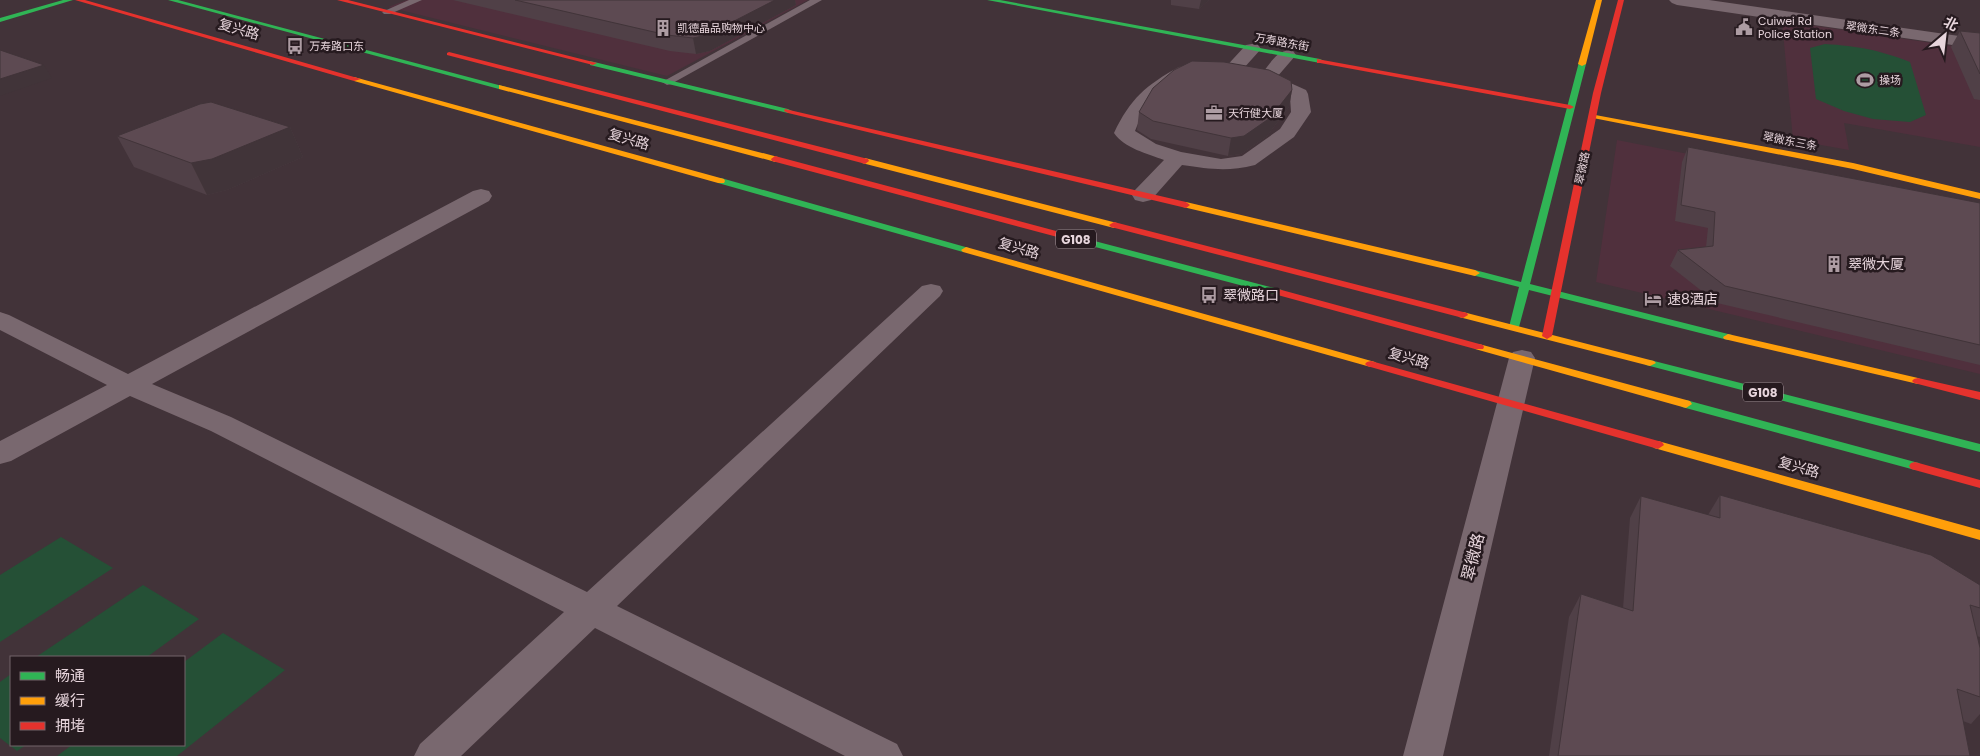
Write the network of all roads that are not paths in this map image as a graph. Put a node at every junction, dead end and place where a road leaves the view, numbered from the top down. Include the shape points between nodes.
1 (28, 0) edge
2 (70, 0) edge
3 (78, 0) edge
4 (170, 0) edge
5 (340, 0) edge
6 (416, 0) edge
7 (817, 0) edge
8 (990, 0) edge
9 (1599, 0) edge
10 (1621, 0) edge
11 (1677, 0) edge
12 (0, 8) edge
13 (387, 12) junction
14 (0, 20) edge
15 (1980, 44) edge
16 (1252, 49) junction
17 (438, 52) dead end
18 (1287, 55) junction
19 (1215, 72) junction
20 (1266, 78) junction
21 (667, 82) junction
22 (1570, 107) junction
23 (1593, 116) junction
24 (1176, 158) junction
25 (1144, 195) junction
26 (481, 196) dead end
27 (1980, 196) edge
28 (1525, 285) junction
29 (931, 291) dead end
30 (1556, 293) junction
31 (0, 320) edge
32 (1514, 327) junction
33 (1547, 336) junction
34 (1522, 358) junction
35 (129, 385) junction
36 (1980, 396) edge
37 (1512, 402) junction
38 (1980, 448) edge
39 (0, 454) edge
40 (1980, 484) edge
41 (1980, 535) edge
42 (590, 610) junction
43 (434, 756) edge
44 (883, 756) edge
45 (1423, 756) edge

1 - 12 main road
2 - 14 main road
3 - 37 main road, 复兴路
4 - 34 main road, 复兴路 / G108
5 - 13 main road
6 - 13 lane
7 - 21 lane
8 - 16 main road, 万寿路东街
9 - 22 main road, 翠微路
10 - 23 main road, 翠微路
11 - 15 street, 翠微东二条
13 - 21 main road
16 - 18 main road, 万寿路东街
16 - 19 street
17 - 32 main road, G108
18 - 20 street
18 - 22 main road, 万寿路东街
19 - 20 street
19 - 24 street via 1185,71 1152,89 1132,112 1124,133 1149,148
20 - 24 street via 1299,94 1302,112 1287,133 1248,161 1221,165
21 - 25 main road
22 - 28 main road, 翠微路
23 - 27 main road, 翠微东三条 via 1853,166
23 - 30 main road, 翠微路
24 - 25 street
25 - 28 main road
26 - 35 street
28 - 30 main road
28 - 32 main road, 翠微路
29 - 42 street
30 - 33 main road, 翠微路
30 - 36 main road via 1666,323
31 - 35 street
32 - 33 main road, G108
33 - 38 main road, G108
34 - 37 street, 翠微路
34 - 40 main road, 复兴路 / G108
35 - 39 street
35 - 42 street via 221,424
37 - 41 main road, 复兴路
37 - 45 street, 翠微路
42 - 43 street
42 - 44 street

